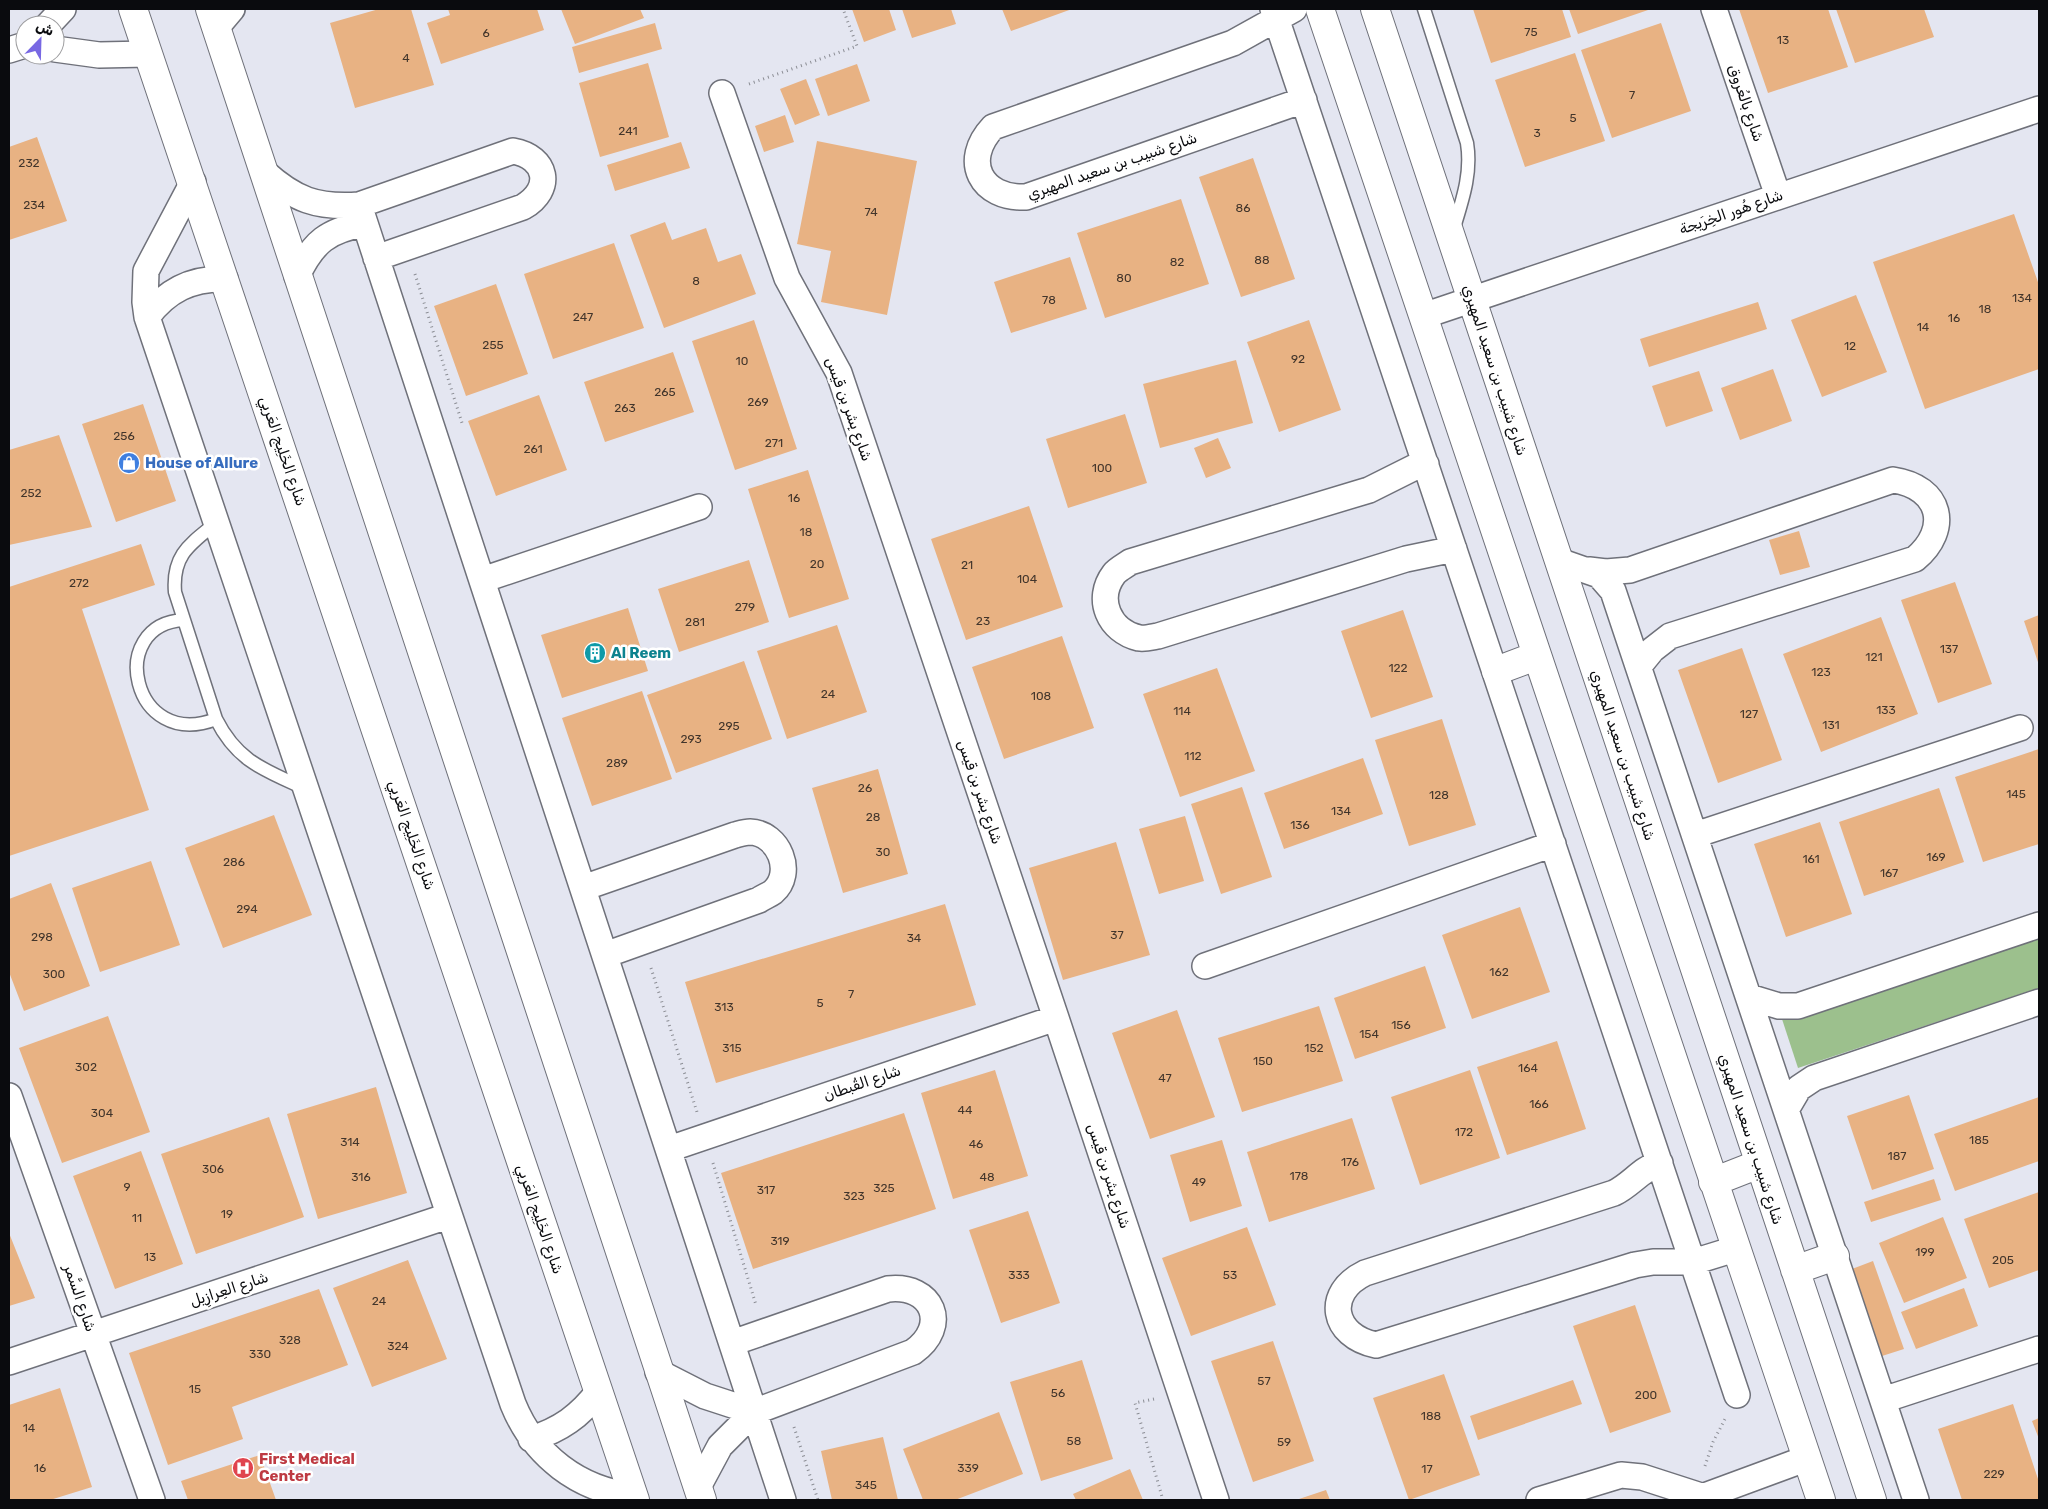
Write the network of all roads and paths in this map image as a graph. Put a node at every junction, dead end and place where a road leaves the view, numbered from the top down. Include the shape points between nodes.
1 (133, 9) edge
2 (843, 9) edge
3 (1320, 9) edge
4 (1375, 9) edge
5 (1424, 9) edge
6 (1714, 9) edge
7 (1281, 12) edge
8 (219, 15) edge
9 (65, 50) edge
10 (148, 54) junction
11 (722, 93) joint
12 (1304, 100) junction
13 (2039, 108) edge
14 (264, 172) junction
15 (193, 182) junction
16 (1778, 196) junction
17 (362, 215) junction
18 (1451, 238) junction
19 (376, 258) junction
20 (297, 276) junction
21 (225, 279) junction
22 (1471, 300) junction
23 (1423, 316) junction
24 (148, 317) junction
25 (1426, 464) junction
26 (699, 506) dead end
27 (216, 523) junction
28 (1454, 549) junction
29 (1559, 561) junction
30 (1588, 570) junction
31 (482, 580) junction
32 (184, 620) junction
33 (1536, 656) junction
34 (1639, 666) junction
35 (1496, 671) junction
36 (216, 719) junction
37 (2020, 728) dead end
38 (305, 788) junction
39 (1695, 836) junction
40 (1553, 844) junction
41 (583, 888) junction
42 (2039, 925) edge
43 (605, 955) junction
44 (1205, 966) dead end
45 (1749, 997) junction
46 (2039, 1002) edge
47 (1056, 1018) junction
48 (9, 1096) edge
49 (1786, 1110) junction
50 (669, 1149) junction
51 (1660, 1163) junction
52 (1759, 1164) junction
53 (1713, 1182) junction
54 (448, 1216) junction
55 (1735, 1249) junction
56 (1835, 1256) junction
57 (1693, 1262) junction
58 (1795, 1270) junction
59 (93, 1334) junction
60 (732, 1343) junction
61 (2039, 1349) edge
62 (9, 1362) edge
63 (658, 1372) junction
64 (598, 1392) junction
65 (1737, 1395) joint
66 (786, 1400) junction
67 (1883, 1400) junction
68 (754, 1412) junction
69 (531, 1439) junction
70 (1805, 1459) junction
71 (1705, 1467) dead end
72 (1654, 1490) edge
73 (700, 1494) edge
74 (635, 1498) edge
75 (1699, 1498) edge
76 (152, 1500) edge
77 (783, 1500) edge
78 (818, 1500) edge
79 (1216, 1500) edge
80 (1539, 1500) edge
81 (1820, 1500) edge
82 (1872, 1500) edge
83 (1916, 1500) edge

1 - 10 main road, شارع الخَلِيج العَربِي
2 - 11 path via 857,46
3 - 23 main road
4 - 18 main road, شارع شبيب بن سعيد المهيري
5 - 18 lane via 1468,143 1470,158 1466,187
6 - 16 street, شارع بالعُروق
7 - 12 street
7 - 12 street, شارع شبيب بن سعيد المهيري via 1234,43 993,127 982,138 977,153 978,168 996,193 1011,198 1026,197
8 - 14 main road
9 - 10 street via 98,55
10 - 15 main road, شارع الخَلِيج العَربِي
11 - 47 street, شارع بِشر بن قَيس via 787,278 839,373
12 - 25 street
13 - 16 street, شارع هُور الخِرَيجة
14 - 17 street via 284,190 307,201
14 - 20 main road
15 - 21 main road, شارع الخَلِيج العَربِي
15 - 24 street, شارع الخَلِيج العَربِي via 146,271
16 - 22 street, شارع هُور الخِرَيجة
17 - 19 street
17 - 19 street via 513,151 527,153 543,174 539,194 523,207
17 - 20 street via 322,238 307,255
18 - 22 main road, شارع شبيب بن سعيد المهيري
19 - 31 street
20 - 63 main road
21 - 24 street via 210,278 180,286 156,305
21 - 64 main road, شارع الخَلِيج العَربِي
22 - 23 street, شارع هُور الخِرَيجة
22 - 29 main road, شارع شبيب بن سعيد المهيري
23 - 33 main road
24 - 27 street, شارع الخَلِيج العَربِي
25 - 28 street
25 - 28 street via 1369,490 1130,562 1115,572 1106,587 1105,604 1111,621 1124,633 1141,638 1158,636 1415,557
26 - 31 street
27 - 32 lane via 190,544 177,565 175,592
27 - 38 street, شارع الخَلِيج العَربِي
28 - 35 street
29 - 30 street
29 - 52 main road, شارع شبيب بن سعيد المهيري
30 - 34 street via 1599,575 1613,591
30 - 34 street via 1630,570 1893,480 1910,482 1933,504 1937,519 1935,535 1927,549 1915,558 1670,636
31 - 41 street
32 - 36 lane
32 - 36 lane via 172,620 151,631 138,658 140,687 156,712 182,726
33 - 35 main road
33 - 53 main road
34 - 39 street
35 - 40 street
36 - 38 lane via 224,735 242,756 265,771
37 - 39 street
38 - 54 street, شارع الخَلِيج العَربِي
39 - 45 street
40 - 44 street
40 - 51 street
41 - 43 street
41 - 43 street via 750,832 766,836 778,847 784,862 782,878 773,892 759,900
42 - 45 street via 1798,1006 1779,1006
43 - 50 street
45 - 49 street
46 - 49 street via 1814,1078 1799,1088
47 - 50 street, شارع القُبطان
47 - 79 street, شارع بِشر بن قَيس
48 - 59 street, شارع السَّمر
49 - 56 street
50 - 60 street
51 - 57 street
51 - 57 street via 1641,1172 1614,1193 1351,1279 1342,1291 1338,1306 1340,1321 1348,1333 1361,1342 1376,1345 1644,1263
52 - 53 main road
52 - 58 main road, شارع شبيب بن سعيد المهيري
53 - 55 main road
54 - 59 street, شارع العِرازِيل
54 - 69 street, شارع الخَلِيج العَربِي via 513,1404
55 - 57 street
55 - 70 main road
56 - 58 main road
56 - 67 street
57 - 65 street
58 - 82 main road, شارع شبيب بن سعيد المهيري
59 - 62 street, شارع العِرازِيل
59 - 76 street, شارع السَّمر
60 - 66 street via 888,1289 903,1288 917,1292 928,1302 933,1316 932,1331 925,1344 913,1352
60 - 68 street
61 - 67 street
63 - 68 street via 704,1396
63 - 73 main road
64 - 69 street via 576,1417
64 - 74 main road, شارع الخَلِيج العَربِي
65 - 71 path via 1713,1442
66 - 68 street
66 - 78 path
67 - 83 street
68 - 73 street via 720,1446
68 - 77 street
69 - 74 street, شارع الخَلِيج العَربِي via 568,1474 591,1486
70 - 75 street
70 - 81 main road
72 - 75 street
72 - 80 street via 1632,1475 1612,1476

